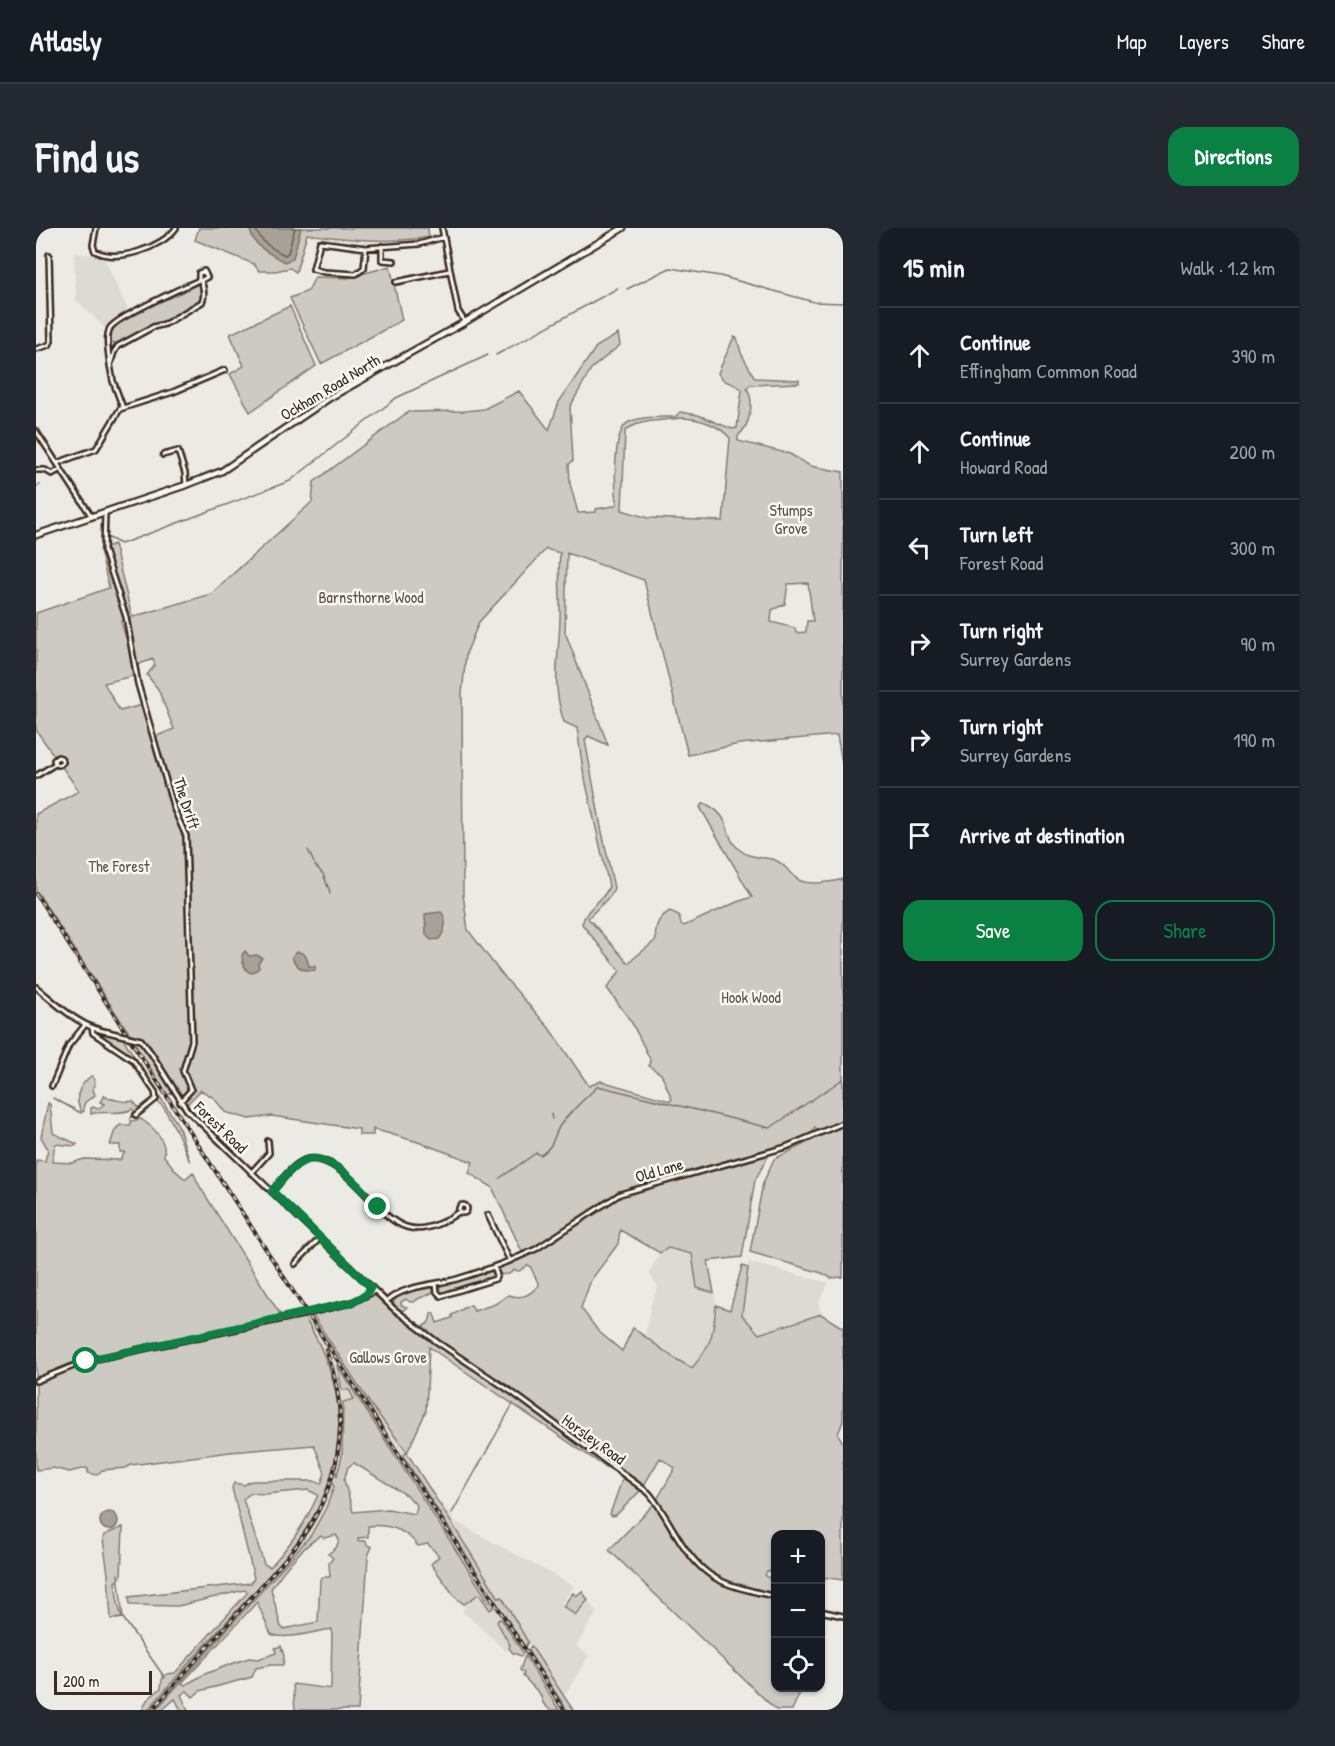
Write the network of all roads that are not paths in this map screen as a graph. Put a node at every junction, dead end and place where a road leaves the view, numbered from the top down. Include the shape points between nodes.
1 (96, 228) edge
2 (442, 228) edge
3 (623, 228) edge
4 (174, 229) edge
5 (444, 237) junction
6 (382, 246) junction
7 (366, 248) junction
8 (49, 255) dead end
9 (394, 261) dead end
10 (449, 271) junction
11 (396, 282) dead end
12 (465, 322) junction
13 (108, 343) junction
14 (118, 346) junction
15 (36, 349) edge
16 (110, 365) junction
17 (225, 370) dead end
18 (123, 408) junction
19 (36, 431) edge
20 (163, 455) dead end
21 (57, 462) junction
22 (61, 469) junction
23 (36, 470) edge
24 (186, 485) junction
25 (105, 513) junction
26 (92, 517) junction
27 (36, 535) edge
28 (55, 764) dead end
29 (36, 776) edge
30 (36, 987) edge
31 (84, 1024) junction
32 (92, 1028) junction
33 (52, 1086) dead end
34 (180, 1102) junction
35 (136, 1116) dead end
36 (843, 1123) edge
37 (268, 1141) dead end
38 (251, 1173) junction
39 (272, 1191) junction
40 (460, 1211) dead end
41 (488, 1215) dead end
42 (320, 1238) junction
43 (510, 1261) junction
44 (295, 1264) dead end
45 (494, 1267) junction
46 (436, 1284) junction
47 (371, 1287) junction
48 (375, 1291) junction
49 (366, 1295) junction
50 (387, 1301) junction
51 (36, 1381) edge
52 (771, 1596) edge
53 (825, 1612) edge
54 (843, 1616) edge

1 - 4 street via 94,249 113,254 146,249 164,240
2 - 5 street
3 - 12 main road, Ockham Road North
5 - 6 street via 419,244
5 - 10 street
6 - 7 street
6 - 9 street via 382,260
7 - 7 street via 320,242 313,269 356,274 364,268
8 - 15 street via 51,341
10 - 11 street
10 - 12 street via 458,311
12 - 24 main road, Ockham Road North via 332,397 222,471
13 - 14 street via 112,348
13 - 14 street via 114,323 155,299 200,280 202,302
13 - 16 street
14 - 16 street
16 - 18 street
17 - 18 street
18 - 21 street via 96,449
19 - 21 street
20 - 24 street via 178,451
21 - 22 street
22 - 23 street via 52,474
22 - 26 street
24 - 25 main road, Ockham Road North
25 - 26 main road, Ockham Road North
25 - 34 street, The Drift via 104,550 126,617 138,684 174,809 186,836 192,1041 183,1071 190,1090
26 - 27 main road, Ockham Road North
28 - 29 street
30 - 31 street, Forest Road
31 - 32 street, Forest Road
31 - 33 street via 69,1045
32 - 34 street, Forest Road, bridge via 141,1040
32 - 35 street via 93,1033 133,1060 155,1092 156,1099
34 - 38 street, Forest Road
36 - 43 street, Old Lane via 786,1147 620,1194 537,1249
37 - 38 street via 269,1153
38 - 39 street, Forest Road
39 - 40 street via 296,1166 315,1159 337,1167 403,1227 422,1229
39 - 42 street, Forest Road
41 - 43 street
42 - 44 street
42 - 47 street, Forest Road
43 - 45 street, Old Lane
45 - 46 street, Old Lane
45 - 46 street, Old Lane via 495,1279 469,1288 441,1296
46 - 50 street, Old Lane via 402,1292
47 - 48 street, Forest Road
47 - 49 street
48 - 49 street
48 - 50 street, Forest Road
49 - 51 street, bridge via 302,1315 86,1361
50 - 52 street, Horsley Road via 437,1342 649,1493 699,1568 715,1580
53 - 54 street

